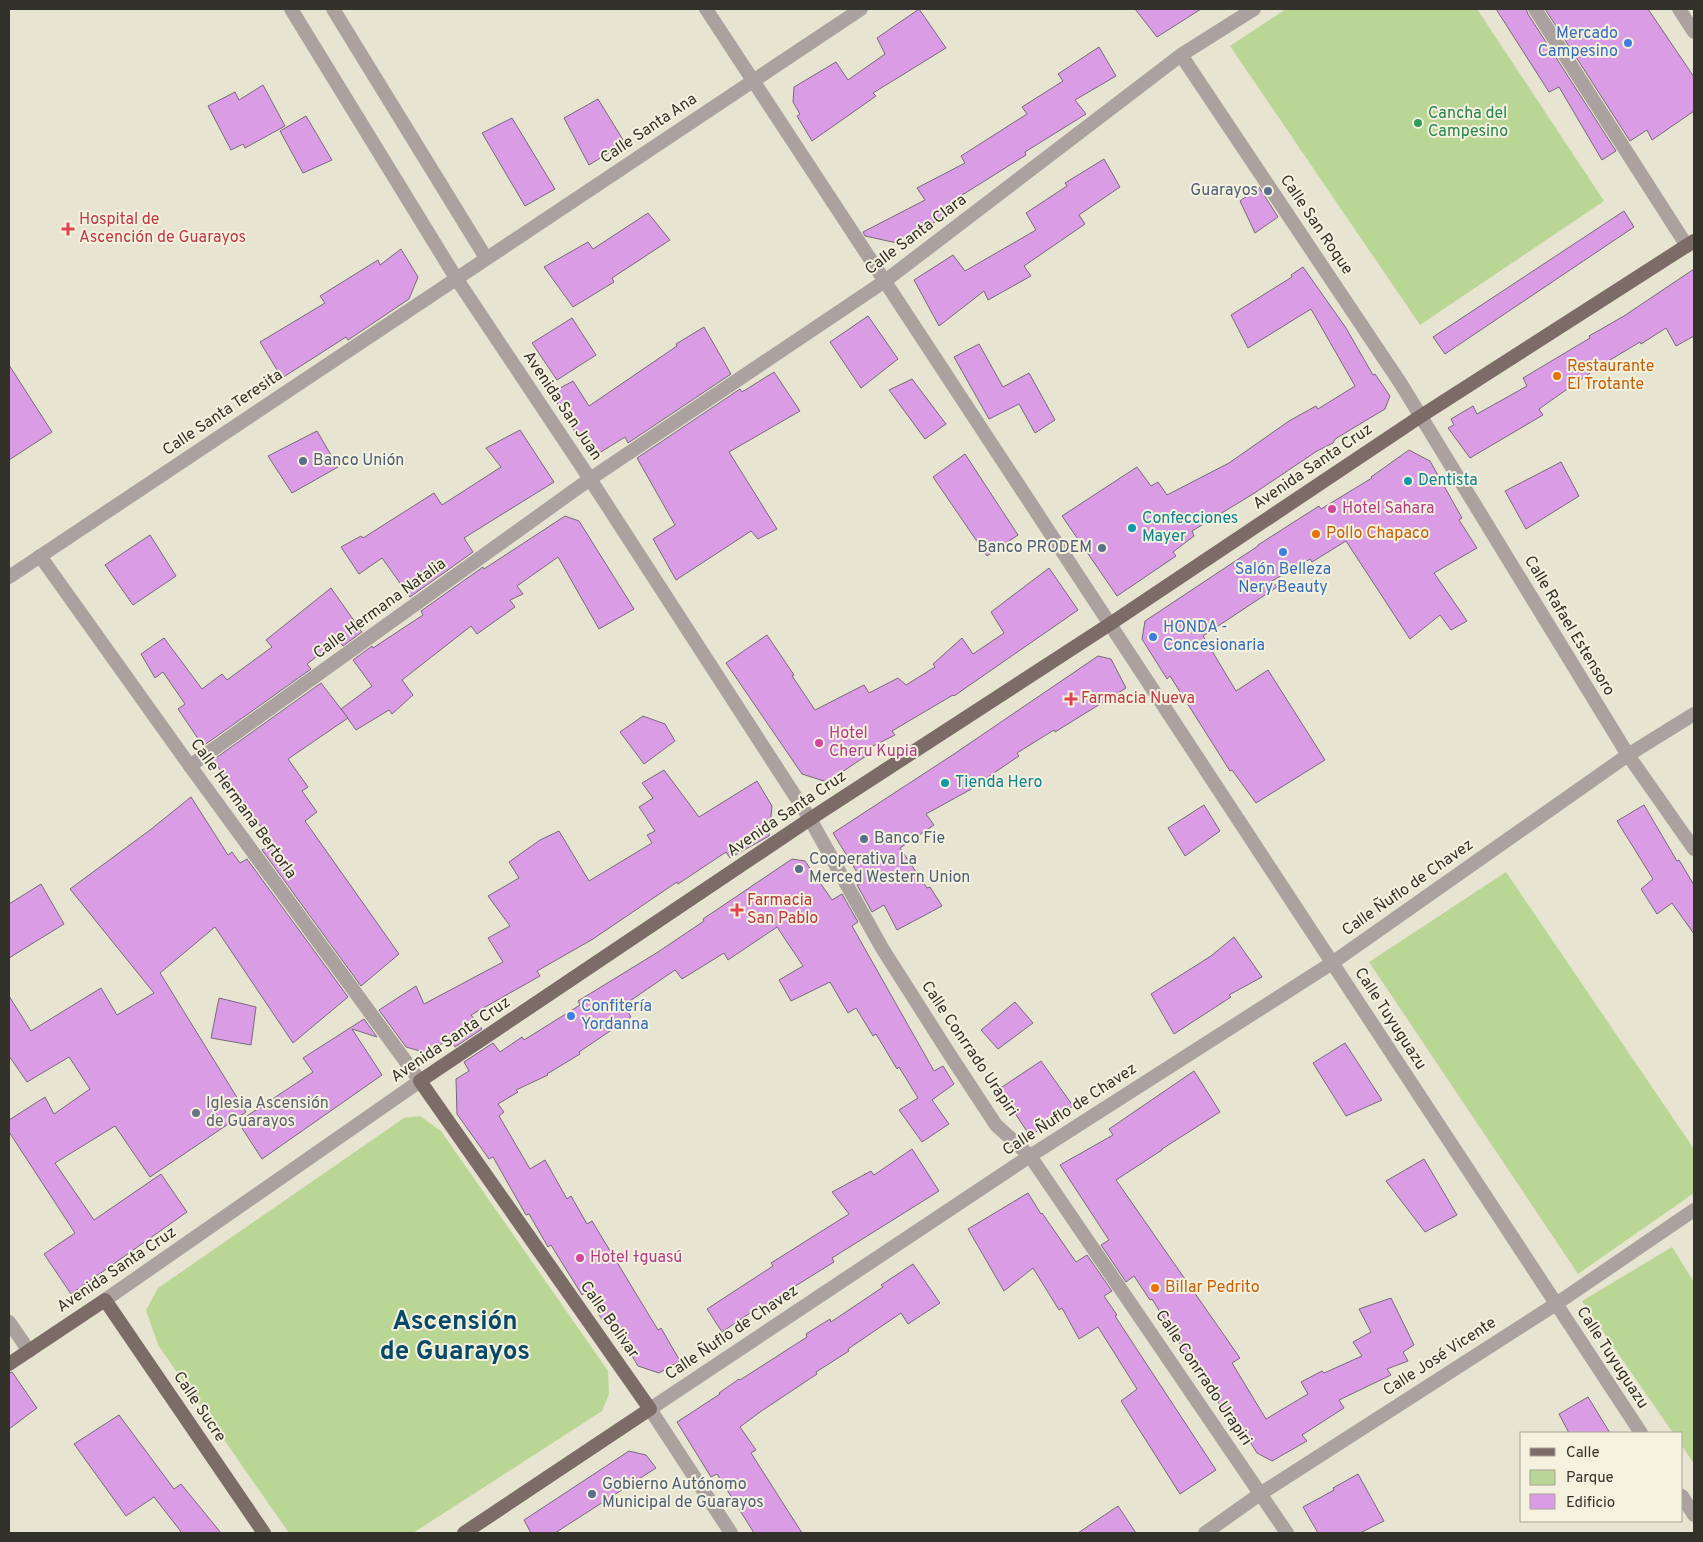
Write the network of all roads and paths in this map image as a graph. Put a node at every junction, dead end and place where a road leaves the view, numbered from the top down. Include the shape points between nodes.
1 (291, 9) edge
2 (333, 9) edge
3 (706, 9) edge
4 (860, 9) edge
5 (1254, 9) edge
6 (1536, 9) edge
7 (1679, 9) edge
8 (1694, 32) edge
9 (1182, 55) junction
10 (753, 80) junction
11 (1690, 244) edge
12 (486, 258) junction
13 (456, 278) junction
14 (885, 281) junction
15 (1421, 416) junction
16 (590, 479) junction
17 (40, 556) junction
18 (9, 577) edge
19 (1110, 624) junction
20 (1694, 714) edge
21 (1628, 755) junction
22 (190, 766) junction
23 (810, 819) junction
24 (1694, 849) edge
25 (1332, 963) junction
26 (420, 1081) junction
27 (1030, 1156) junction
28 (1694, 1210) edge
29 (105, 1300) junction
30 (1556, 1304) junction
31 (9, 1322) edge
32 (29, 1351) junction
33 (9, 1364) edge
34 (650, 1409) junction
35 (1640, 1432) edge
36 (1260, 1494) junction
37 (1683, 1498) edge
38 (1694, 1515) edge
39 (264, 1533) edge
40 (464, 1533) edge
41 (731, 1533) edge
42 (1205, 1533) edge
43 (1287, 1533) edge

1 - 13 street, Avenida San Juan
2 - 12 street
3 - 10 street, Calle Tuyuguazu
4 - 10 street, Calle Santa Ana
5 - 9 street, Calle Santa Clara
6 - 11 street
7 - 8 street
9 - 14 street, Calle Santa Clara
9 - 15 street, Calle San Roque
10 - 12 street, Calle Santa Ana
10 - 14 street, Calle Tuyuguazu
11 - 15 main road, Avenida Santa Cruz
12 - 13 street, Calle Santa Ana
13 - 16 street, Avenida San Juan
13 - 17 street, Calle Santa Teresita
14 - 16 street, Calle Santa Clara
14 - 19 street, Calle Tuyuguazu
15 - 19 main road, Avenida Santa Cruz
15 - 21 street, Calle Rafael Estensoro
16 - 22 street, Calle Hermana Natalia
16 - 23 street, Avenida San Juan
17 - 18 street, Calle Santa Teresita
17 - 22 street, Calle Hermana Bertorla
19 - 23 main road, Avenida Santa Cruz
19 - 25 street, Calle Tuyuguazu
20 - 21 street, Calle Ñuflo de Chavez
21 - 24 street, Calle Rafael Estensoro
21 - 25 street, Calle Ñuflo de Chavez
22 - 26 street, Calle Hermana Bertorla
23 - 26 main road, Avenida Santa Cruz
23 - 27 street, Calle Conrrado Urapiri via 882,948 950,1055 996,1125
25 - 27 street, Calle Ñuflo de Chavez
25 - 30 street, Calle Tuyuguazu
26 - 29 street, Avenida Santa Cruz
26 - 34 main road, Calle Bolivar
27 - 34 street, Calle Ñuflo de Chavez
27 - 36 street, Calle Conrrado Urapiri
28 - 30 street, Calle José Vicente
29 - 32 main road, Avenida Santa Cruz
29 - 39 main road, Calle Sucre
30 - 35 street, Calle Tuyuguazu
30 - 36 street, Calle José Vicente
31 - 32 street
32 - 33 main road, Avenida Santa Cruz
34 - 40 main road, Calle Ñuflo de Chavez
34 - 41 street, Calle Bolivar
36 - 42 street, Calle José Vicente
36 - 43 street, Calle Conrrado Urapiri
37 - 38 street

